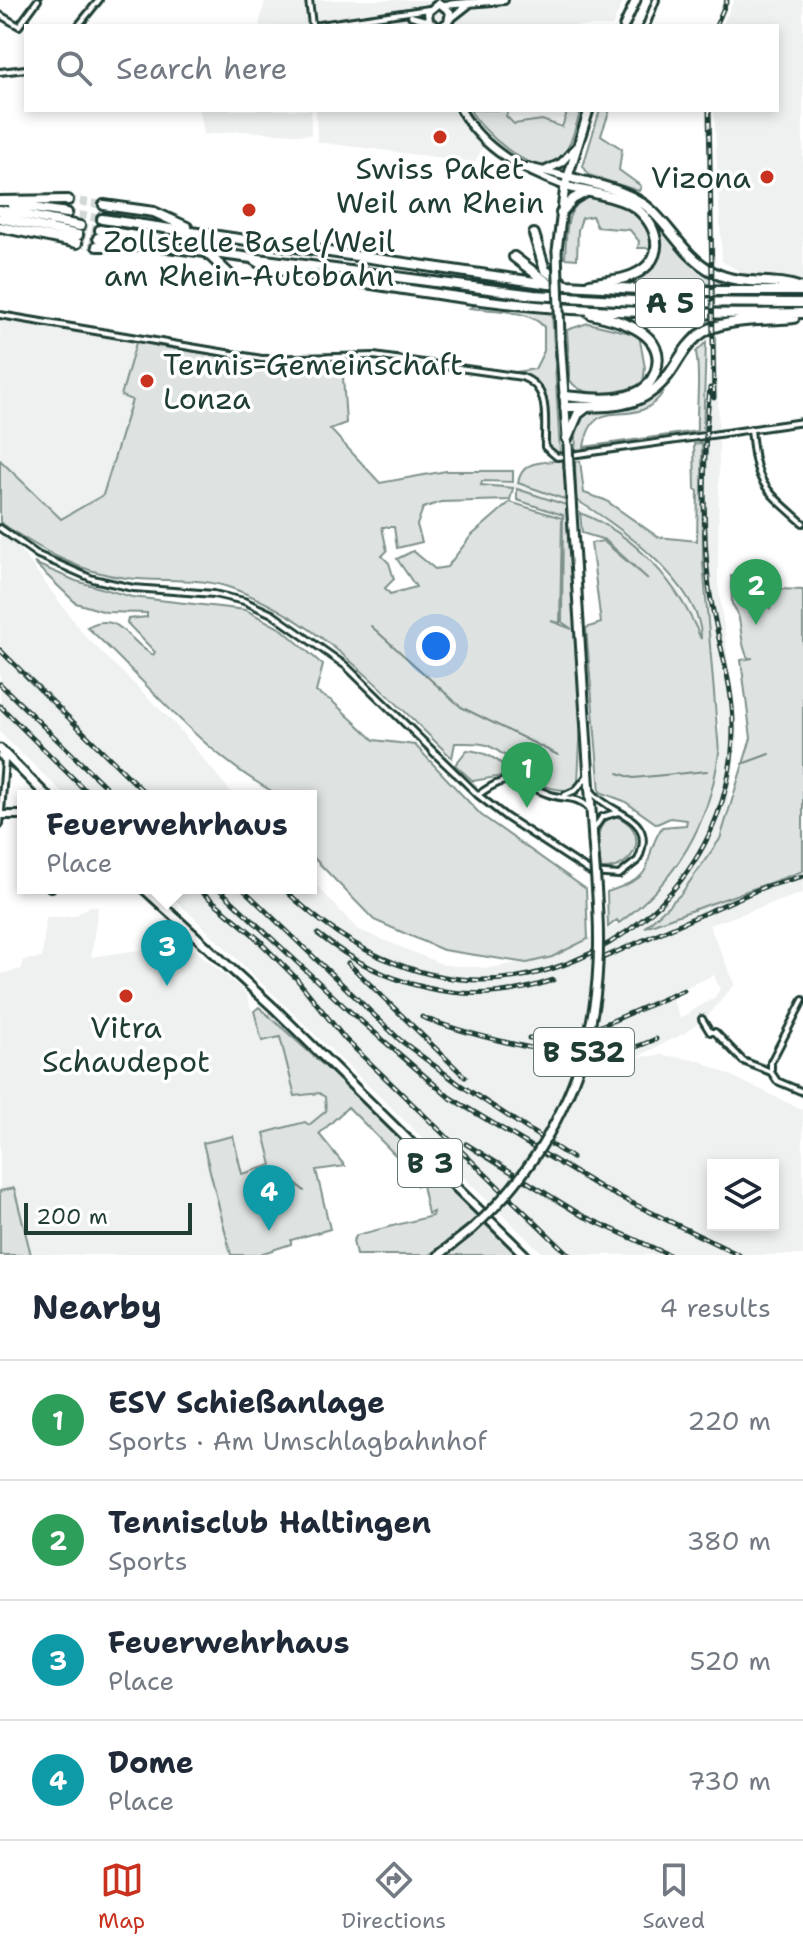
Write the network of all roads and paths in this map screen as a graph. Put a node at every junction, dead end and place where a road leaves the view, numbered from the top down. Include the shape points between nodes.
1 (38, 0) edge
2 (99, 0) edge
3 (309, 0) edge
4 (504, 0) edge
5 (656, 0) edge
6 (636, 1) edge
7 (442, 3) edge
8 (470, 4) junction
9 (430, 5) edge
10 (0, 15) edge
11 (409, 15) junction
12 (80, 24) edge
13 (313, 24) edge
14 (330, 24) edge
15 (431, 24) edge
16 (446, 24) edge
17 (625, 24) edge
18 (647, 24) edge
19 (24, 69) edge
20 (0, 72) edge
21 (462, 112) edge
22 (588, 112) edge
23 (575, 148) junction
24 (524, 166) junction
25 (545, 170) junction
26 (552, 181) junction
27 (566, 181) junction
28 (586, 192) junction
29 (563, 199) junction
30 (68, 200) tunnel mouth
31 (0, 202) edge
32 (104, 205) tunnel mouth
33 (0, 210) edge
34 (67, 213) tunnel mouth
35 (561, 213) junction
36 (0, 218) edge
37 (102, 219) tunnel mouth
38 (0, 227) edge
39 (534, 234) dead end
40 (78, 235) junction
41 (214, 236) junction
42 (98, 238) tunnel mouth
43 (204, 250) junction
44 (249, 257) junction
45 (514, 257) dead end
46 (229, 274) dead end
47 (549, 284) junction
48 (567, 285) junction
49 (582, 286) junction
50 (803, 290) edge
51 (803, 303) edge
52 (571, 309) junction
53 (0, 315) edge
54 (803, 315) edge
55 (564, 396) junction
56 (565, 407) junction
57 (587, 407) junction
58 (803, 422) edge
59 (751, 429) junction
60 (567, 442) junction
61 (803, 523) edge
62 (0, 528) edge
63 (0, 749) edge
64 (0, 756) edge
65 (589, 773) junction
66 (41, 790) edge
67 (590, 790) junction
68 (478, 795) junction
69 (563, 796) junction
70 (591, 810) junction
71 (620, 812) junction
72 (0, 815) edge
73 (0, 824) edge
74 (592, 831) junction
75 (149, 894) edge
76 (803, 1000) edge
77 (702, 1019) dead end
78 (771, 1072) junction
79 (803, 1092) edge
80 (439, 1255) edge
81 (525, 1255) edge

1 - 10 street via 19,26
2 - 12 street
3 - 13 street
4 - 8 main road
5 - 18 street
6 - 17 main road
7 - 8 main road
7 - 9 main road
7 - 16 main road
8 - 16 main road
9 - 11 street
11 - 14 street
11 - 15 street
19 - 20 street
21 - 24 main road via 484,141
22 - 23 main road, B 532
23 - 25 main road
23 - 27 main road, B 532
24 - 25 main road
24 - 26 main road
25 - 27 main road
26 - 27 main road
26 - 29 main road
27 - 28 highway
27 - 29 main road, B 532
27 - 50 highway via 639,201 683,251 715,273 738,282 792,284
28 - 35 highway
28 - 49 highway via 638,209 657,240 652,259 637,274
29 - 35 main road, B 532
30 - 31 highway
31 - 34 highway
32 - 41 highway via 154,212
33 - 40 highway
35 - 55 main road, B 532, bridge via 557,251
36 - 40 highway
37 - 41 highway, A 5
38 - 40 highway
39 - 48 highway via 545,270
41 - 47 highway, A 5
42 - 43 highway, A 5
43 - 44 highway, A 5
43 - 46 highway
44 - 51 highway, A 5 via 534,295
44 - 52 highway via 266,267
45 - 47 highway
47 - 48 highway, A 5
48 - 49 highway, A 5
49 - 50 highway, A 5
52 - 54 highway
52 - 55 highway via 618,319 639,330 651,341 657,362 649,384 632,395
53 - 59 street via 262,359 374,356 522,377 542,394 545,447 557,457
54 - 57 highway via 709,329 688,346 664,384 643,400
55 - 56 main road, B 532
56 - 57 highway
56 - 60 main road, B 532
57 - 60 highway via 575,419
58 - 59 street
59 - 61 street via 761,483
60 - 65 main road, B 532, bridge
62 - 68 street via 38,555 93,579 133,588 214,594 272,614 346,666
63 - 66 main road
64 - 72 street via 5,761
65 - 67 main road, B 532
65 - 69 street
67 - 70 main road, B 532
67 - 71 street
68 - 69 street via 514,780
68 - 71 street via 538,839 602,876 624,873 641,852 639,827
69 - 70 street via 580,800
70 - 74 main road, B 532
71 - 74 street via 602,817
72 - 73 street
74 - 80 main road, B 532, bridge via 598,965 581,1060 540,1149 502,1199
75 - 81 main road, B 3
76 - 78 street via 771,1062
77 - 78 street via 743,1061
78 - 79 street via 777,1081

